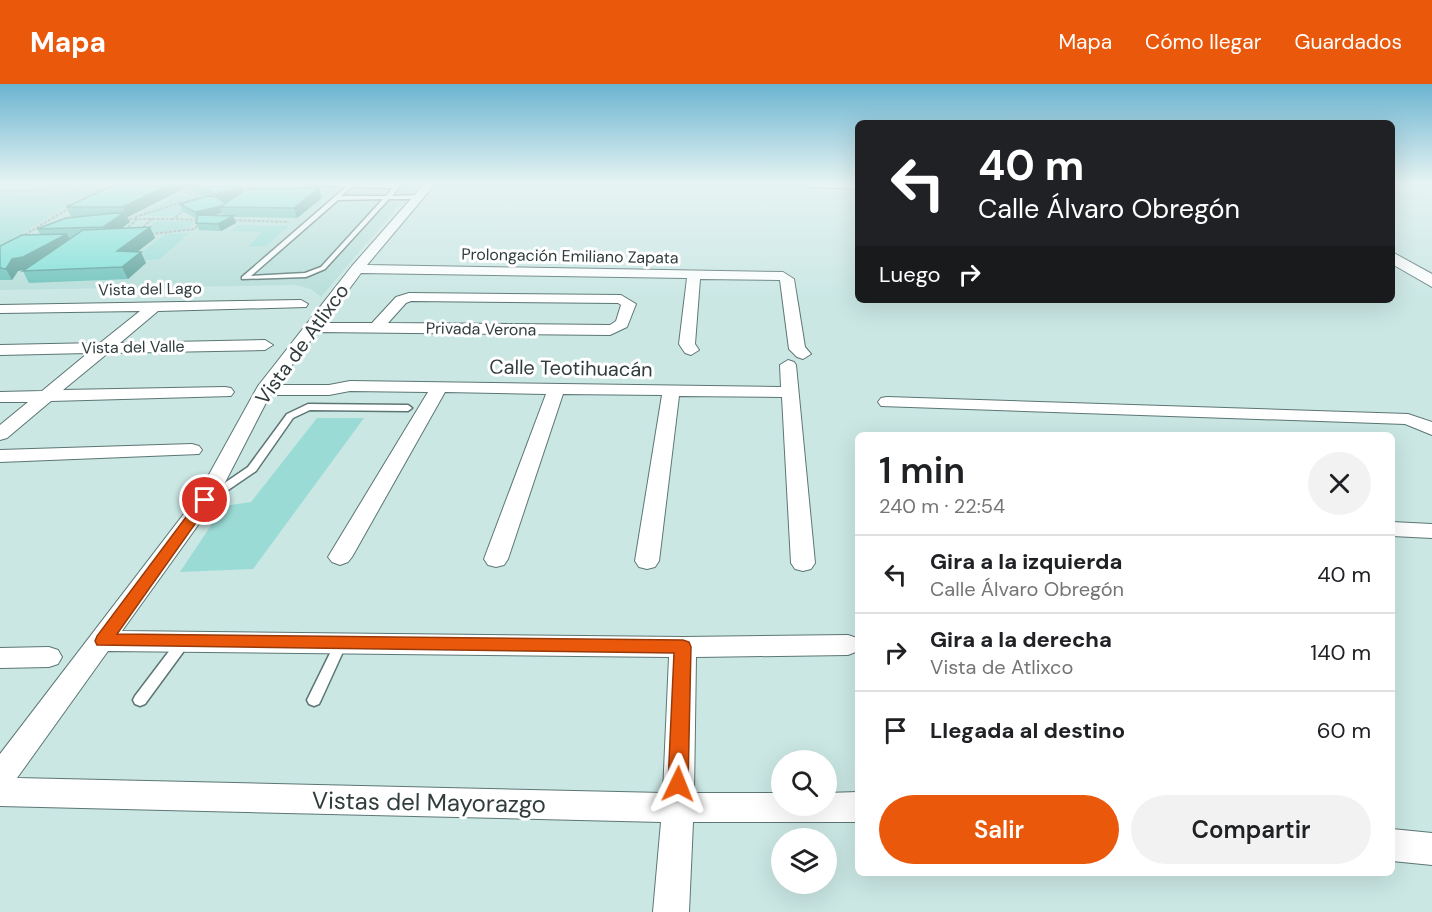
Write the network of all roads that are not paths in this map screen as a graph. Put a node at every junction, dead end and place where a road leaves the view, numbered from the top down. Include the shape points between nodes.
1 (307, 223) edge
2 (366, 223) edge
3 (397, 223) edge
4 (1395, 260) edge
5 (357, 269) junction
6 (694, 274) junction
7 (1432, 282) edge
8 (301, 304) dead end
9 (154, 307) junction
10 (0, 309) edge
11 (315, 323) junction
12 (380, 324) junction
13 (265, 345) dead end
14 (104, 348) junction
15 (0, 350) edge
16 (691, 350) dead end
17 (268, 386) junction
18 (440, 387) junction
19 (556, 389) junction
20 (670, 391) junction
21 (225, 392) dead end
22 (790, 392) junction
23 (46, 396) junction
24 (0, 397) edge
25 (887, 402) dead end
26 (408, 408) dead end
27 (1432, 429) edge
28 (0, 434) edge
29 (192, 450) dead end
30 (0, 456) edge
31 (205, 500) junction
32 (1395, 529) edge
33 (1432, 531) edge
34 (340, 557) dead end
35 (496, 559) dead end
36 (647, 561) dead end
37 (803, 563) dead end
38 (103, 641) junction
39 (184, 641) junction
40 (341, 643) junction
41 (848, 645) dead end
42 (683, 647) junction
43 (50, 657) dead end
44 (0, 658) edge
45 (140, 700) dead end
46 (314, 700) dead end
47 (0, 778) edge
48 (0, 792) edge
49 (855, 807) edge
50 (678, 808) junction
51 (1395, 844) edge
52 (1432, 849) edge
53 (671, 912) edge

1 - 2 lane via 243,278 315,273
3 - 5 street, Vista de Atlixco
4 - 7 street
5 - 6 street, Prolongación Emiliano Zapata
5 - 11 street, Vista de Atlixco
6 - 16 street via 687,344
6 - 22 street, Prolongación Emiliano Zapata via 787,279 797,349
8 - 9 street, Vista del Lago
9 - 10 street, Vista del Lago
9 - 14 street
11 - 12 street, Privada Verona
11 - 17 street, Vista de Atlixco
12 - 12 street, Privada Verona via 610,330 622,326 629,304 409,297 401,300
13 - 14 street, Vista del Valle
14 - 15 street, Vista del Valle
14 - 23 street
17 - 18 street, Calle Teotihuacán via 329,390 351,386
17 - 31 street, Vista de Atlixco
18 - 19 street, Calle Teotihuacán
18 - 34 street
19 - 20 street, Calle Teotihuacán
19 - 35 street
20 - 22 street, Calle Teotihuacán
20 - 36 street
21 - 23 street
22 - 37 street
23 - 24 street
23 - 28 street
25 - 27 street via 1407,419
26 - 31 lane via 308,407 290,416 252,469
29 - 30 street
31 - 38 street, Vista de Atlixco
32 - 33 street
38 - 39 street
38 - 47 street, Vista de Atlixco
39 - 40 street
39 - 45 lane
40 - 42 street
40 - 46 lane
41 - 42 street
42 - 50 street
43 - 44 street
48 - 50 street, Vistas del Mayorazgo
49 - 50 street, Vistas del Mayorazgo
50 - 53 street
51 - 52 street

